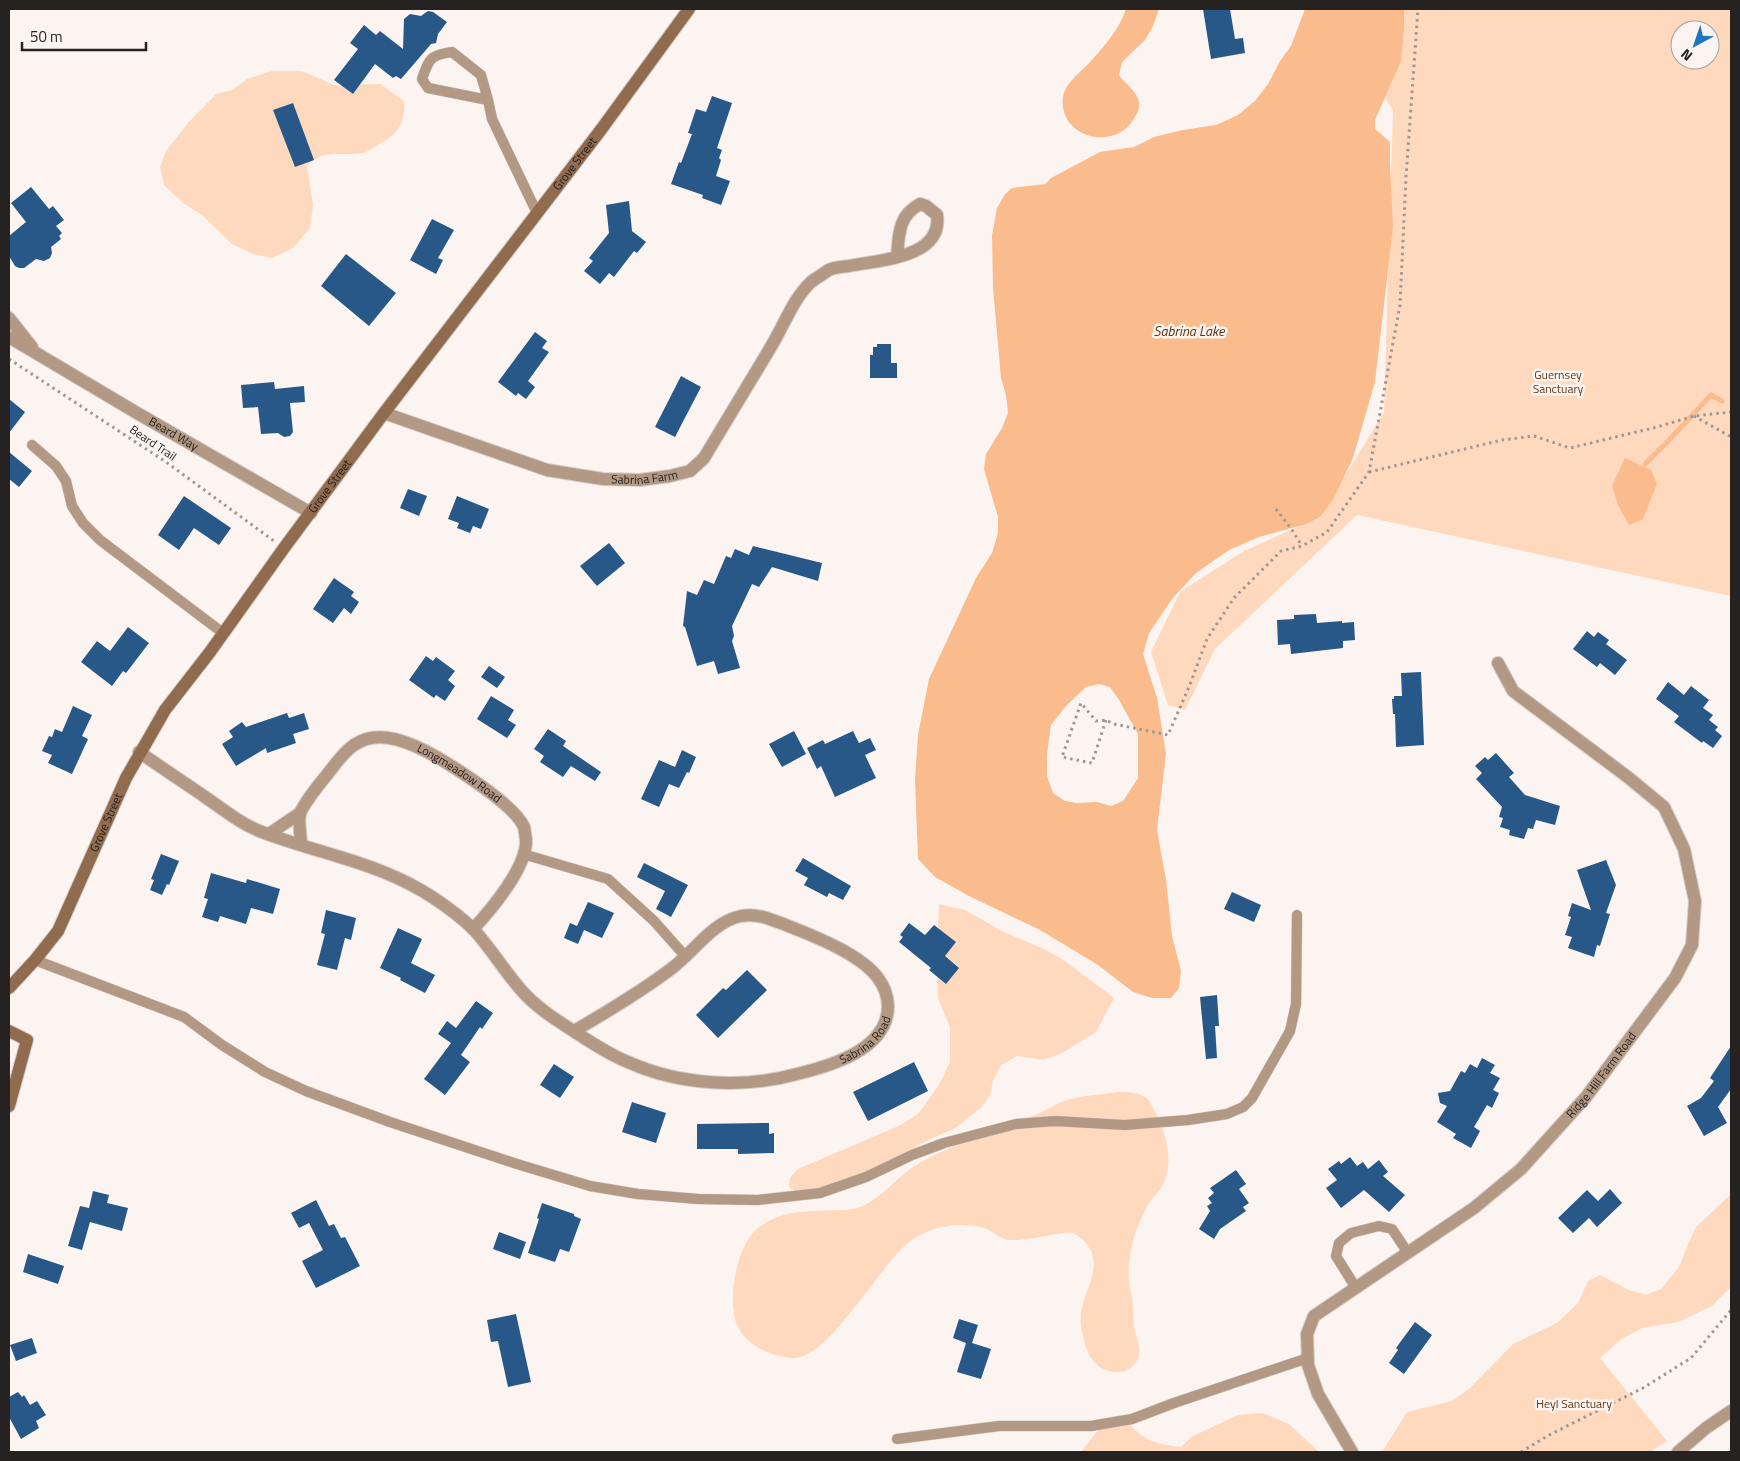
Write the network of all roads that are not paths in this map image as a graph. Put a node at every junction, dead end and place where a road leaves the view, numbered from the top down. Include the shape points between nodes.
1 (690, 9) edge
2 (488, 100) junction
3 (537, 213) junction
4 (897, 257) dead end
5 (9, 318) edge
6 (9, 337) edge
7 (38, 355) junction
8 (384, 413) junction
9 (32, 445) dead end
10 (311, 513) junction
11 (223, 633) junction
12 (1498, 662) dead end
13 (139, 752) junction
14 (300, 813) junction
15 (269, 834) junction
16 (301, 844) junction
17 (523, 854) junction
18 (1297, 915) dead end
19 (473, 929) junction
20 (686, 957) junction
21 (35, 960) junction
22 (9, 988) edge
23 (9, 1031) edge
24 (574, 1031) junction
25 (9, 1106) edge
26 (1408, 1253) junction
27 (1356, 1288) junction
28 (1308, 1358) junction
29 (1731, 1411) edge
30 (897, 1439) dead end
31 (1352, 1452) edge
32 (1678, 1452) edge

1 - 3 street, Grove Street
2 - 2 lane via 428,88 422,79 429,60 438,54 452,52 481,74
2 - 3 lane via 492,119
3 - 8 street, Grove Street
4 - 8 street, Sabrina Farm via 830,269 811,282 797,299 704,458 690,472 640,480 603,479 547,470
5 - 7 street, Beard Way
6 - 7 street, Beard Way
7 - 10 street, Beard Way
8 - 10 street, Grove Street
9 - 11 lane via 56,466 66,481 72,506 100,540
10 - 11 street, Grove Street
11 - 13 street, Grove Street via 164,710
12 - 26 street, Ridge Hill Farm Road via 1513,691 1664,807 1684,849 1693,892 1692,945 1675,978 1586,1097 1521,1169 1474,1208
13 - 15 street via 230,814
13 - 21 street, Grove Street via 58,931
14 - 15 street, Longmeadow Road
14 - 16 street
14 - 17 street, Longmeadow Road via 347,748 382,736 432,755 499,800 524,828
15 - 16 street
16 - 19 street via 362,864 418,888
17 - 19 street, Longmeadow Road via 500,899
17 - 20 lane via 608,879 654,921
18 - 21 lane via 1296,1004 1290,1030 1256,1092 1243,1108 1228,1114 1134,1125 1055,1121 1016,1124 944,1143 820,1193 758,1200 638,1194 590,1186 390,1122 265,1072 184,1017
19 - 24 street, Sabrina Road via 534,1003
20 - 24 street, Sabrina Road via 631,997
20 - 24 street, Sabrina Road via 729,919 748,915 768,918 836,948 878,977 887,1000 884,1026 872,1041 848,1058 801,1074 744,1083 690,1079 650,1070 616,1057
21 - 22 street, Grove Street
23 - 25 street via 27,1040
26 - 27 street, Ridge Hill Farm Road
26 - 27 lane via 1392,1229 1379,1226 1351,1233 1339,1243 1336,1256
27 - 28 street, Ridge Hill Farm Road via 1314,1316 1307,1334
28 - 30 lane via 1132,1419 1091,1426 999,1426
28 - 31 street, Ridge Hill Farm Road via 1318,1394
29 - 32 street

